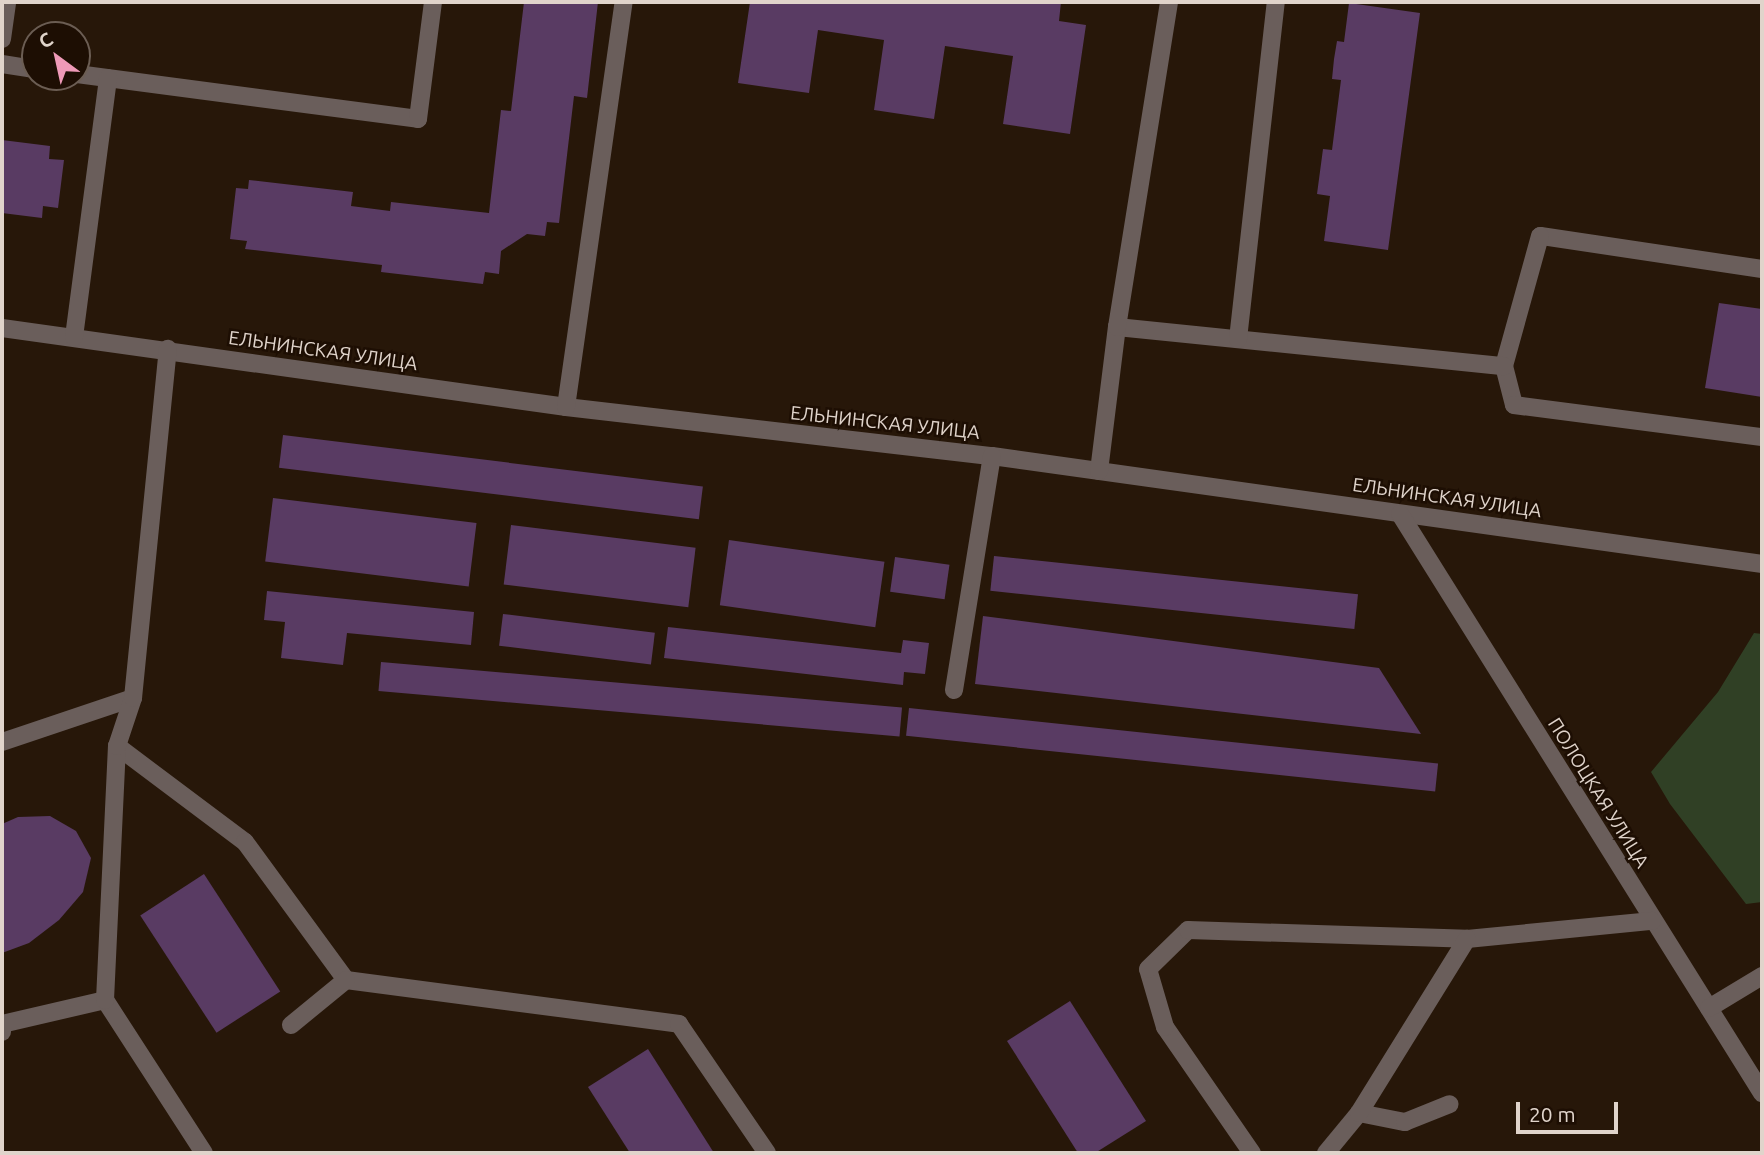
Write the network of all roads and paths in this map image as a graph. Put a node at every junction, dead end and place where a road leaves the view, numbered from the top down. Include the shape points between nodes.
1 (7, 2) edge
2 (433, 2) edge
3 (624, 2) edge
4 (1169, 2) edge
5 (1276, 2) edge
6 (2, 39) edge
7 (2, 64) edge
8 (21, 67) edge
9 (91, 76) edge
10 (108, 78) junction
11 (1762, 269) edge
12 (1117, 327) junction
13 (2, 328) edge
14 (74, 337) junction
15 (1238, 339) junction
16 (168, 349) junction
17 (1504, 366) junction
18 (566, 407) junction
19 (1762, 437) edge
20 (992, 456) junction
21 (1100, 471) junction
22 (1400, 513) junction
23 (1762, 564) edge
24 (954, 690) dead end
25 (133, 698) junction
26 (2, 742) edge
27 (117, 746) junction
28 (1652, 921) junction
29 (1467, 939) junction
30 (1762, 976) edge
31 (346, 979) junction
32 (105, 1000) junction
33 (1709, 1008) junction
34 (291, 1025) dead end
35 (2, 1032) edge
36 (1762, 1093) edge
37 (1450, 1104) dead end
38 (1359, 1113) junction
39 (204, 1153) edge
40 (767, 1153) edge
41 (1252, 1153) edge
42 (1326, 1153) edge

1 - 6 street
2 - 10 street via 418,119
3 - 18 street
4 - 12 street
5 - 15 street
7 - 8 street
9 - 10 street
10 - 14 street
11 - 17 street via 1540,236
12 - 15 street
12 - 21 street
13 - 14 street, ЕЛЬНИНСКАЯ УЛИЦА
14 - 16 street, ЕЛЬНИНСКАЯ УЛИЦА
15 - 17 street
16 - 18 street, ЕЛЬНИНСКАЯ УЛИЦА
16 - 25 street
17 - 19 street via 1514,405
18 - 20 street, ЕЛЬНИНСКАЯ УЛИЦА
20 - 21 street, ЕЛЬНИНСКАЯ УЛИЦА
20 - 24 street
21 - 22 street, ЕЛЬНИНСКАЯ УЛИЦА
22 - 23 street, ЕЛЬНИНСКАЯ УЛИЦА
22 - 28 street, ПОЛОЦКАЯ УЛИЦА
25 - 26 street
25 - 27 street
27 - 31 street via 245,842
27 - 32 street
28 - 29 street
28 - 33 street, ПОЛОЦКАЯ УЛИЦА
29 - 38 street
29 - 41 street via 1188,930 1148,969 1165,1027
30 - 33 street
31 - 34 street
31 - 40 street via 679,1024
32 - 35 street via 2,1024
32 - 39 street
33 - 36 street, ПОЛОЦКАЯ УЛИЦА
37 - 38 street via 1405,1122
38 - 42 street

